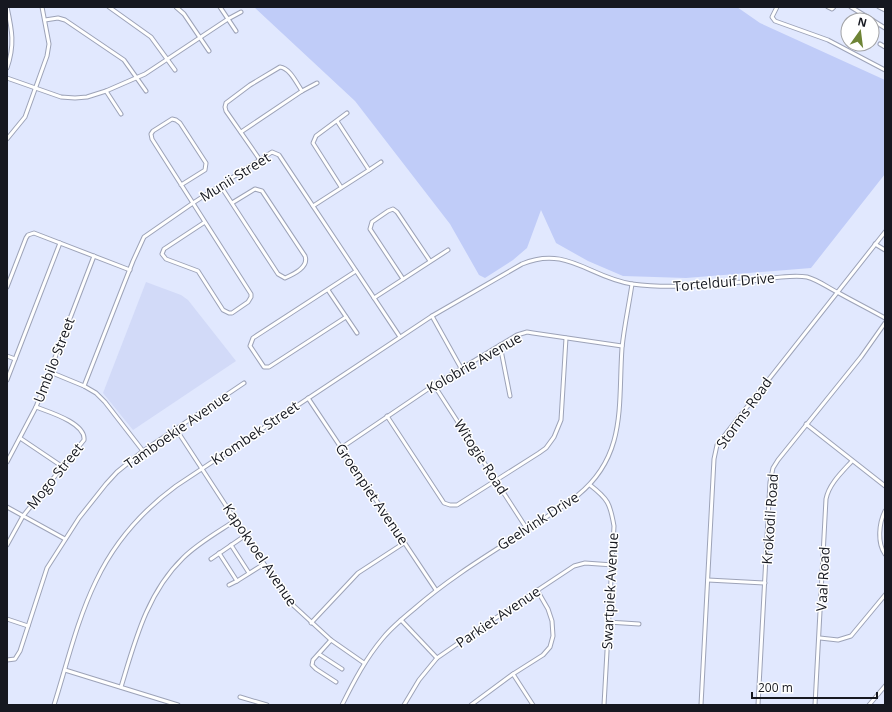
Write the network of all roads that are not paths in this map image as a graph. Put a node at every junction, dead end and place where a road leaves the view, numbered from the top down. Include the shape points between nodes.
1 (7, 7) edge
2 (42, 7) edge
3 (108, 7) edge
4 (176, 7) edge
5 (220, 7) edge
6 (777, 7) edge
7 (828, 7) edge
8 (834, 7) edge
9 (879, 7) edge
10 (885, 10) edge
11 (241, 12) dead end
12 (228, 19) junction
13 (45, 20) junction
14 (236, 30) dead end
15 (200, 38) junction
16 (880, 44) dead end
17 (885, 47) edge
18 (208, 51) dead end
19 (167, 60) junction
20 (7, 68) edge
21 (175, 70) dead end
22 (885, 70) edge
23 (7, 78) edge
24 (137, 78) junction
25 (317, 83) dead end
26 (35, 89) junction
27 (106, 91) junction
28 (146, 91) dead end
29 (302, 91) junction
30 (347, 113) dead end
31 (121, 114) dead end
32 (337, 122) junction
33 (241, 132) junction
34 (7, 139) edge
35 (260, 160) junction
36 (381, 162) dead end
37 (369, 170) junction
38 (181, 185) junction
39 (220, 185) junction
40 (342, 187) junction
41 (193, 203) junction
42 (232, 203) junction
43 (313, 206) junction
44 (205, 222) junction
45 (885, 232) edge
46 (60, 243) junction
47 (875, 244) junction
48 (448, 250) dead end
49 (885, 250) edge
50 (94, 256) junction
51 (557, 258) joint
52 (430, 261) junction
53 (130, 270) junction
54 (356, 271) junction
55 (403, 279) junction
56 (632, 284) junction
57 (7, 287) edge
58 (328, 290) junction
59 (838, 292) junction
60 (374, 298) junction
61 (432, 316) junction
62 (346, 317) junction
63 (885, 318) edge
64 (885, 324) edge
65 (357, 333) dead end
66 (400, 337) junction
67 (566, 338) junction
68 (500, 345) junction
69 (622, 346) junction
70 (7, 356) edge
71 (15, 359) junction
72 (461, 368) junction
73 (50, 372) junction
74 (7, 380) edge
75 (244, 383) dead end
76 (434, 385) junction
77 (84, 386) junction
78 (510, 396) dead end
79 (308, 398) junction
80 (36, 407) junction
81 (387, 416) junction
82 (806, 424) junction
83 (176, 429) junction
84 (20, 438) junction
85 (341, 448) junction
86 (143, 451) junction
87 (852, 461) junction
88 (7, 462) edge
89 (63, 467) junction
90 (202, 468) junction
91 (497, 480) junction
92 (590, 485) junction
93 (885, 486) edge
94 (7, 507) edge
95 (885, 511) edge
96 (23, 516) junction
97 (236, 520) junction
98 (527, 529) junction
99 (246, 536) junction
100 (65, 539) junction
101 (404, 543) junction
102 (7, 546) edge
103 (231, 546) junction
104 (219, 553) junction
105 (885, 554) edge
106 (211, 559) dead end
107 (264, 564) junction
108 (612, 565) junction
109 (249, 573) junction
110 (708, 580) junction
111 (237, 581) junction
112 (765, 583) junction
113 (229, 586) dead end
114 (436, 590) junction
115 (537, 590) junction
116 (885, 595) edge
117 (7, 619) edge
118 (401, 620) junction
119 (608, 622) junction
120 (311, 623) junction
121 (639, 624) dead end
122 (28, 626) junction
123 (820, 638) junction
124 (331, 640) junction
125 (319, 654) junction
126 (437, 658) junction
127 (7, 660) edge
128 (364, 663) junction
129 (342, 669) dead end
130 (65, 670) junction
131 (512, 674) junction
132 (336, 682) dead end
133 (885, 686) edge
134 (121, 687) junction
135 (240, 697) dead end
136 (255, 703) edge
137 (54, 705) edge
138 (178, 705) edge
139 (266, 705) edge
140 (342, 705) edge
141 (404, 705) edge
142 (472, 705) edge
143 (533, 705) edge
144 (604, 705) edge
145 (700, 705) edge
146 (758, 705) edge
147 (815, 705) edge
148 (869, 705) edge

1 - 20 street via 13,42
2 - 13 street
3 - 19 street via 147,34
4 - 15 street via 184,14
5 - 12 street
6 - 22 street via 772,17 775,21 832,42
7 - 8 street
9 - 10 street
11 - 12 street
12 - 14 street
12 - 15 street
13 - 24 street via 66,20 124,60
13 - 26 street via 49,50
15 - 18 street
15 - 19 street
16 - 17 street
19 - 21 street
19 - 24 street
23 - 26 street
24 - 27 street
24 - 28 street
25 - 29 street
26 - 27 street via 60,97 75,98
26 - 34 street via 23,121
27 - 31 street
29 - 33 street
29 - 33 street via 282,67 228,100 225,105 226,111
30 - 32 street
32 - 37 street
32 - 40 street via 316,136 313,143
33 - 35 street
35 - 39 street, Munii Street
35 - 43 street, Munii Street via 271,152 279,155
36 - 37 street
37 - 40 street
38 - 38 street via 151,138 153,130 172,119 180,123 206,163 205,170
38 - 41 street
39 - 41 street, Munii Street
39 - 42 street
40 - 43 street
41 - 44 street
41 - 53 street, Munii Street via 144,237
42 - 42 street via 280,276 287,277 304,266 306,259 262,191 254,189
43 - 54 street, Munii Street
44 - 44 street via 251,296 248,302 229,314 223,310 198,271 166,259 162,254 164,249
45 - 47 street, Storms Road
46 - 50 street
46 - 57 street via 32,233 28,235
46 - 71 street
47 - 49 street
47 - 59 street, Storms Road
48 - 52 street
50 - 53 street
50 - 73 street, Umbilo Street
51 - 56 street, Tortelduif Drive
51 - 61 street, Krombek Street via 530,260
52 - 55 street
52 - 55 street via 397,212 393,209 388,211 372,222 370,230
53 - 77 street, Munii Street
54 - 58 street
54 - 60 street, Munii Street
55 - 60 street
56 - 59 street, Tortelduif Drive via 683,287 799,277 813,279
56 - 69 street, Geelvink Drive
58 - 62 street
58 - 62 street via 253,338 250,344 252,349 264,367 270,367
59 - 63 street, Tortelduif Drive
59 - 110 street, Storms Road via 717,445 714,459
60 - 66 street, Munii Street
61 - 66 street, Krombek Street
61 - 72 street
62 - 65 street
64 - 82 street, Krokodil Road
66 - 79 street, Krombek Street
67 - 68 street, Kolobrie Avenue via 527,332
67 - 69 street, Kolobrie Avenue
67 - 91 street via 562,414 557,432 546,448
68 - 72 street, Kolobrie Avenue
68 - 78 street
69 - 92 street, Geelvink Drive via 616,439 606,463
70 - 71 street
71 - 74 street
72 - 76 street, Kolobrie Avenue
73 - 77 street
73 - 80 street, Umbilo Street
75 - 83 street, Tamboekie Avenue
76 - 81 street, Kolobrie Avenue
76 - 91 street, Witogie Road
77 - 86 street via 102,399
79 - 85 street, Groenpiet Avenue
79 - 90 street, Krombek Street
80 - 84 street, Umbilo Street
80 - 89 street, Mogo Street via 68,420 84,434 84,441
81 - 85 street, Kolobrie Avenue
81 - 91 street via 446,504 457,505
82 - 87 street
82 - 112 street, Krokodil Road via 778,460 772,472
83 - 86 street, Tamboekie Avenue
83 - 90 street, Kapokvoel Avenue
84 - 88 street, Umbilo Street
84 - 89 street
85 - 101 street, Groenpiet Avenue
86 - 100 street, Tamboekie Avenue via 106,484
87 - 93 street
87 - 123 street, Vaal Road via 827,494
89 - 96 street, Mogo Street
90 - 97 street, Kapokvoel Avenue
90 - 130 street, Krombek Street via 150,507 103,566 90,595
91 - 98 street, Witogie Road
92 - 98 street, Geelvink Drive
92 - 108 street, Swartpiek Avenue via 607,499 610,507 614,526
94 - 96 street
95 - 105 street via 880,543
96 - 100 street
96 - 102 street, Mogo Street
97 - 99 street, Kapokvoel Avenue
97 - 134 street via 184,557 159,587 141,625
98 - 114 street, Geelvink Drive
99 - 103 street
99 - 107 street, Kapokvoel Avenue
100 - 122 street, Tamboekie Avenue via 46,570
101 - 114 street, Groenpiet Avenue
101 - 120 street via 358,573
103 - 104 street
103 - 109 street
104 - 106 street
104 - 111 street
107 - 109 street
107 - 120 street, Kapokvoel Avenue via 294,606
108 - 115 street, Parkiet Avenue via 577,565
108 - 119 street, Swartpiek Avenue
109 - 111 street
110 - 112 street
110 - 145 street, Storms Road
111 - 113 street
112 - 146 street, Krokodil Road
114 - 118 street, Geelvink Drive
115 - 126 street, Parkiet Avenue
115 - 131 street via 550,614 552,641 543,655
116 - 123 street via 851,636 838,640
117 - 122 street
118 - 126 street
118 - 128 street, Geelvink Drive via 382,639
119 - 121 street
119 - 144 street, Swartpiek Avenue
120 - 124 street, Kapokvoel Avenue
122 - 127 street, Tamboekie Avenue via 18,655 15,659
123 - 147 street, Vaal Road
124 - 125 street
124 - 128 street, Kapokvoel Avenue
125 - 129 street
125 - 132 street via 312,667
126 - 141 street, Parkiet Avenue via 419,680
128 - 140 street, Geelvink Drive
130 - 134 street
130 - 137 street, Krombek Street
131 - 142 street
131 - 143 street
133 - 148 street
134 - 138 street
135 - 136 street
136 - 139 street

